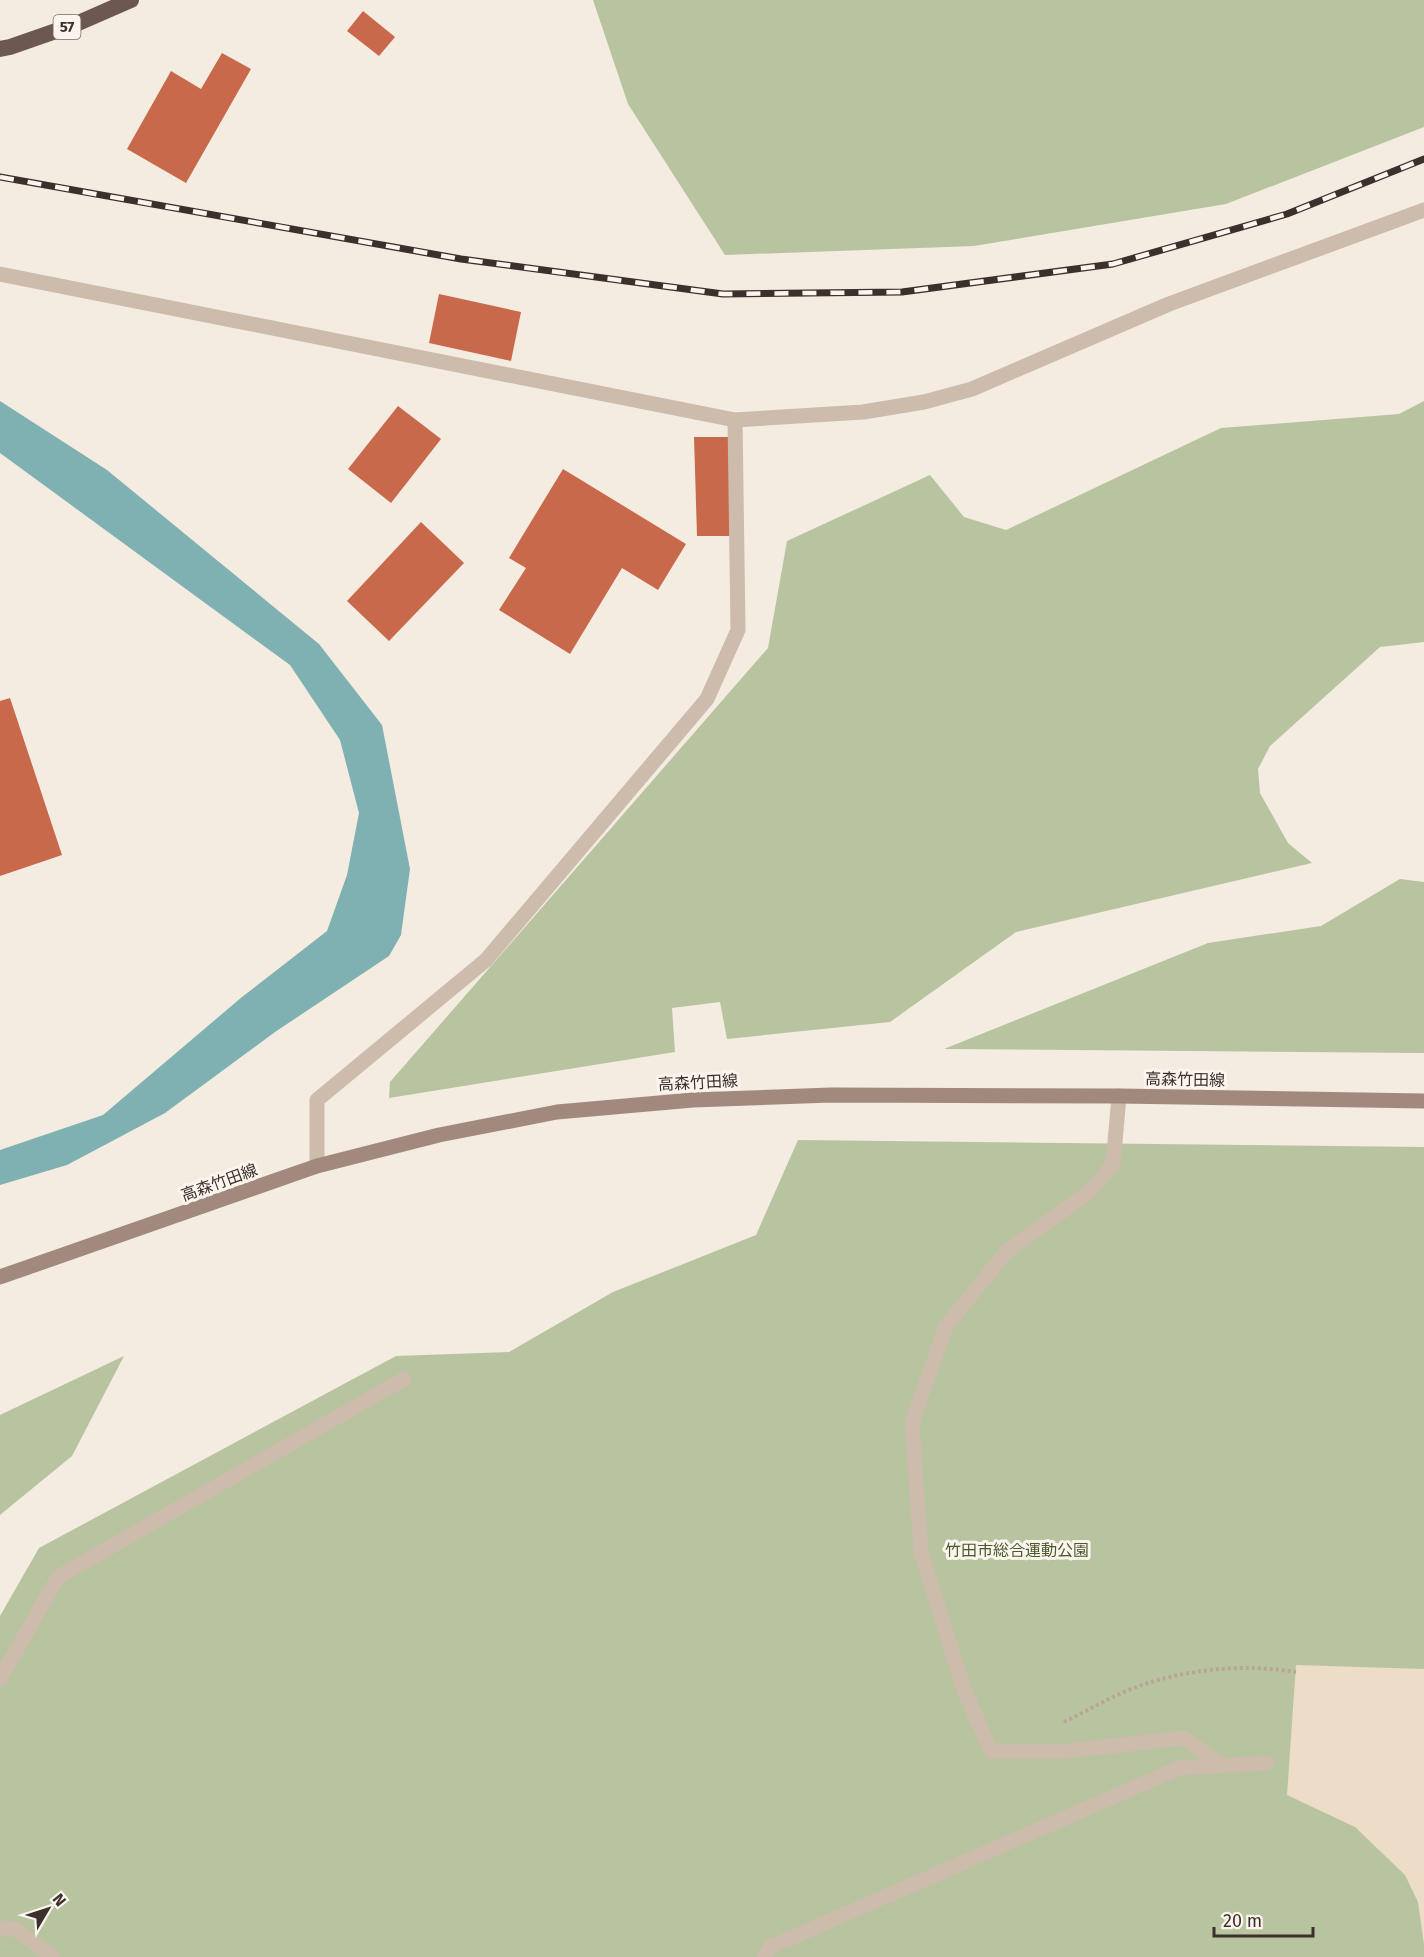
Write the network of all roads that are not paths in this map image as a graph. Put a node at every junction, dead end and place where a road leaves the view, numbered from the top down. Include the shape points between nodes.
1 (131, 0) edge
2 (0, 49) edge
3 (1424, 210) edge
4 (0, 274) edge
5 (735, 420) junction
6 (1119, 1096) junction
7 (1424, 1101) edge
8 (317, 1166) junction
9 (0, 1278) edge
10 (404, 1379) dead end
11 (0, 1679) edge
12 (1267, 1763) dead end
13 (1223, 1766) junction
14 (0, 1928) edge
15 (53, 1957) edge
16 (764, 1957) edge

1 - 2 highway, 57 via 76,24
3 - 5 street via 1169,304 972,390 863,412
4 - 5 street
5 - 8 street via 738,630 707,699 486,960 317,1100
6 - 7 main road, 高森竹田線
6 - 8 main road, 高森竹田線 via 831,1095 619,1105 557,1112 439,1135
6 - 13 street via 1113,1165 1089,1192 1007,1251 946,1326 912,1422 921,1552 964,1690 991,1751 1067,1751 1184,1738
8 - 9 main road, 高森竹田線
10 - 11 street via 58,1577
12 - 13 street
13 - 16 street via 1179,1768 770,1947
14 - 15 street via 15,1929

